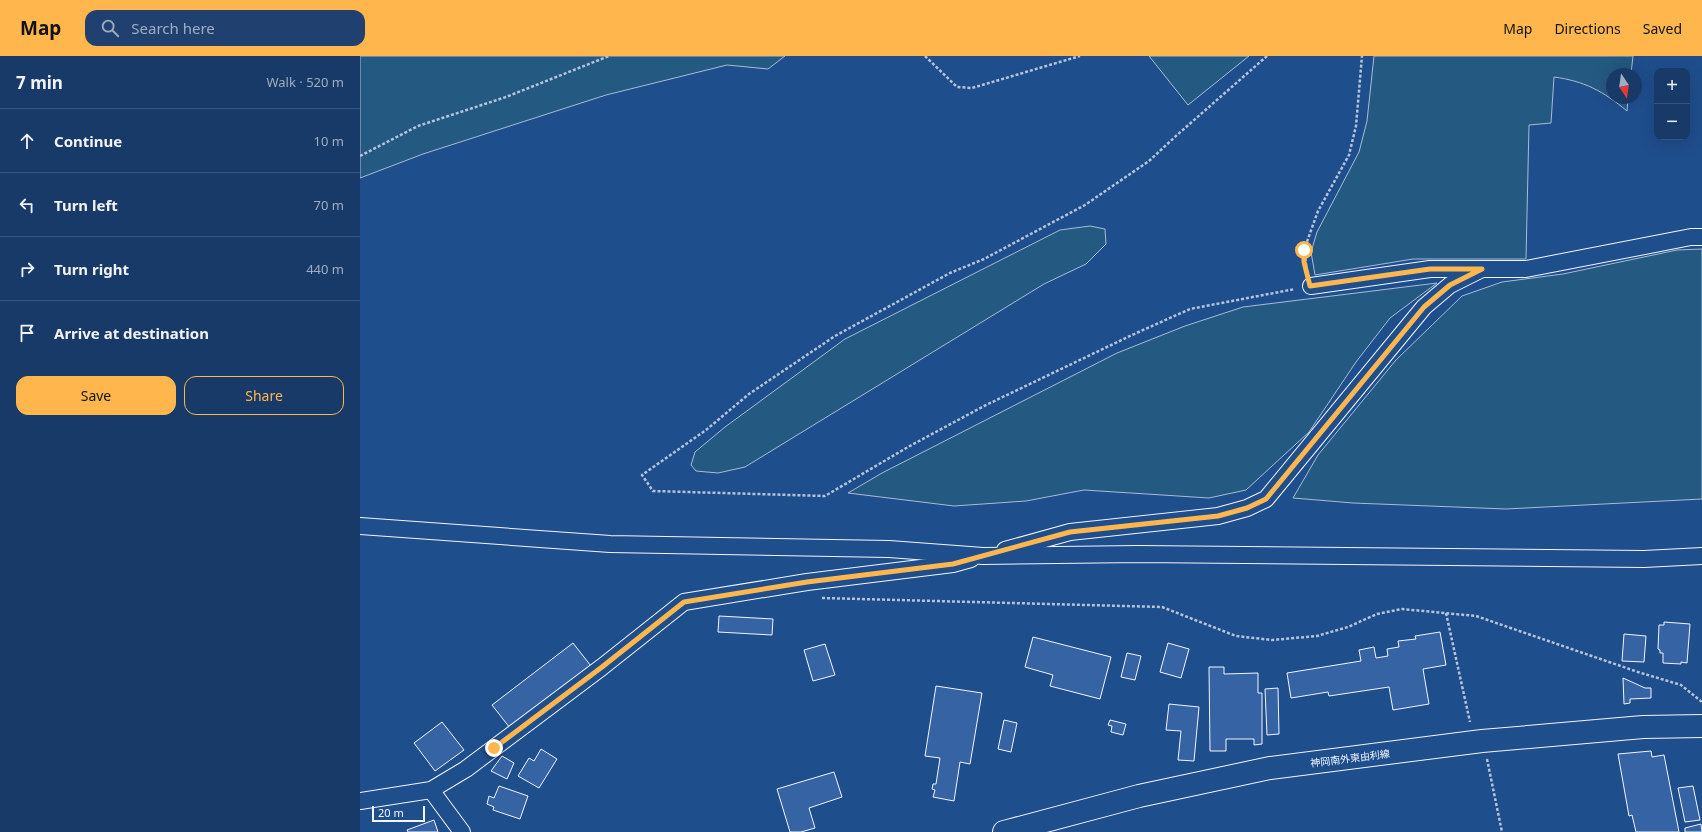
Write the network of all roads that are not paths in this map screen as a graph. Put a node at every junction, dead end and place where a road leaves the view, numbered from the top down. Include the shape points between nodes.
1 (1702, 237) edge
2 (1482, 269) junction
3 (1310, 286) road end
4 (360, 526) edge
5 (983, 556) junction
6 (1702, 556) edge
7 (1702, 726) edge
8 (432, 790) junction
9 (360, 801) edge
10 (462, 832) edge
11 (1004, 832) edge

1 - 2 street via 1526,269
2 - 3 street via 1430,269
2 - 5 street via 1450,285 1424,307 1266,499 1247,508 1218,516 1070,532
4 - 5 street via 610,544 889,549
5 - 6 street via 1138,554 1636,559
5 - 8 street via 953,564 807,582 684,602 466,769
7 - 11 main road, 神岡南外東由利線 via 1643,727 1478,741 1270,768 1139,796
8 - 9 street
8 - 10 street

